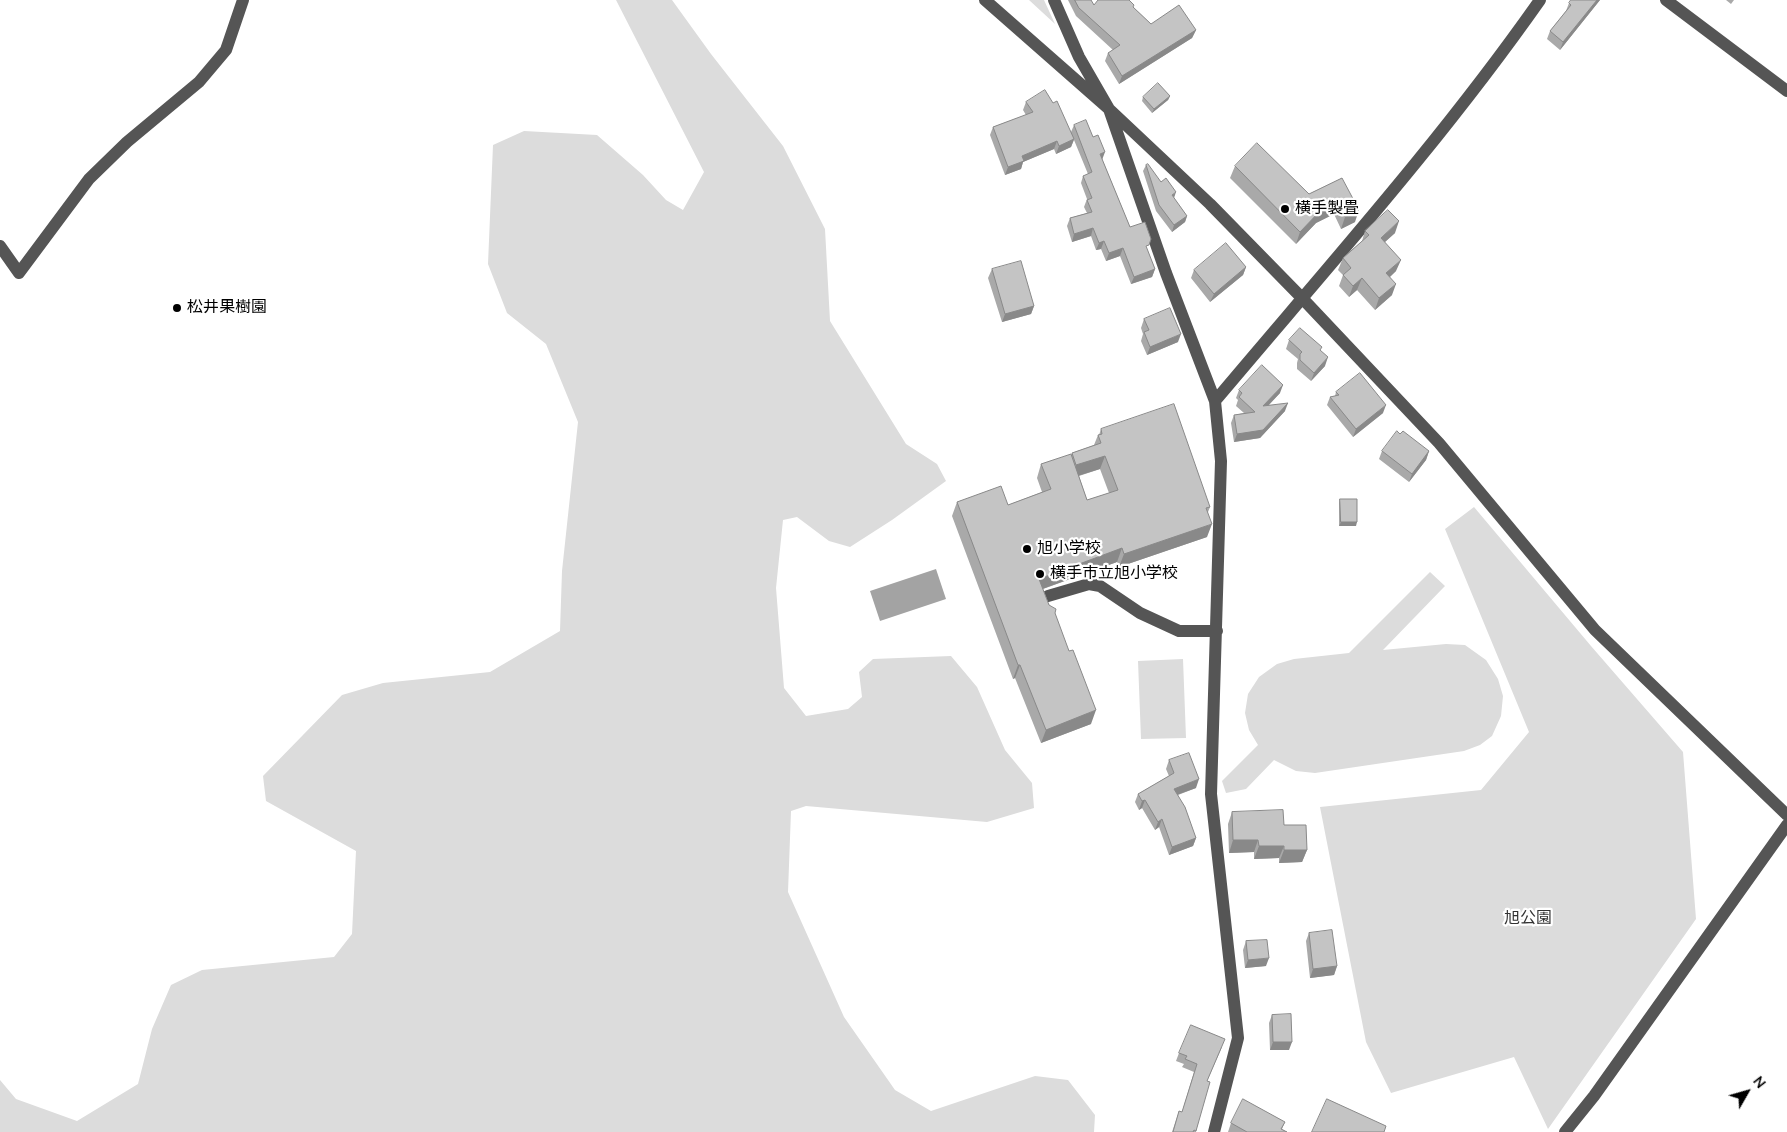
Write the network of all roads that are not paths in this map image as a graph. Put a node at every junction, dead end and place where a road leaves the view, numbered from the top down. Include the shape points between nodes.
1 (243, 0) edge
2 (985, 0) edge
3 (1054, 0) edge
4 (1540, 0) edge
5 (1666, 0) edge
6 (1787, 91) edge
7 (1109, 109) junction
8 (0, 246) edge
9 (1302, 298) junction
10 (1215, 401) junction
11 (1048, 596) edge
12 (1217, 631) junction
13 (1787, 815) edge
14 (1787, 825) edge
15 (1214, 1132) edge
16 (1565, 1132) edge

1 - 8 street via 226,50 205,76 89,179 19,273
2 - 7 street
3 - 7 street via 1079,57
4 - 9 street via 1398,184
5 - 6 street
7 - 9 street via 1210,204
7 - 10 street
9 - 10 street
9 - 13 street via 1439,444 1595,630
10 - 12 street via 1221,461
11 - 12 street via 1089,584 1100,586 1140,613 1179,632
12 - 15 street via 1211,794 1238,1038
14 - 16 street

